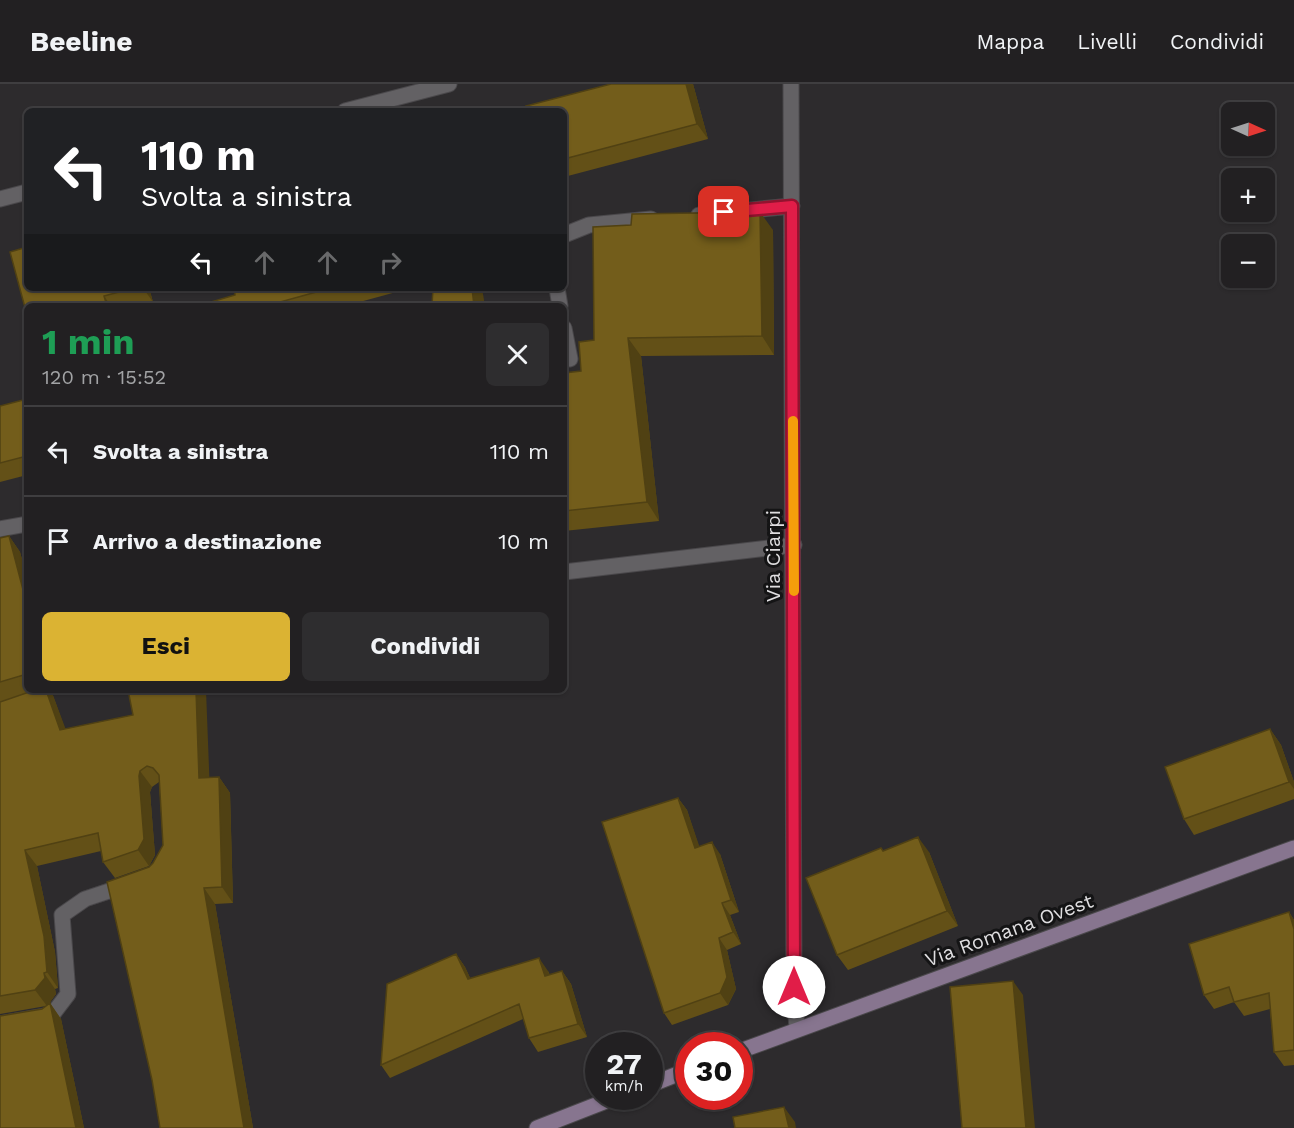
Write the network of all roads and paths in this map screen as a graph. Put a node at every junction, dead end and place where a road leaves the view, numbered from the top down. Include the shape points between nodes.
1 (449, 84) edge
2 (791, 84) edge
3 (357, 108) edge
4 (24, 193) edge
5 (0, 199) edge
6 (792, 206) junction
7 (684, 216) edge
8 (661, 218) edge
9 (567, 234) edge
10 (567, 344) edge
11 (570, 359) dead end
12 (24, 525) edge
13 (0, 529) edge
14 (794, 545) junction
15 (567, 572) edge
16 (1294, 848) edge
17 (137, 881) edge
18 (0, 1024) edge
19 (797, 1029) junction
20 (753, 1046) edge
21 (585, 1109) edge
22 (537, 1128) edge

1 - 3 street
2 - 6 street, Via Ciarpi
4 - 5 street
6 - 7 street
6 - 14 street, Via Ciarpi
8 - 9 street via 589,225
10 - 11 street
12 - 13 street
14 - 15 street
14 - 19 street, Via Ciarpi
16 - 19 street, Via Romana Ovest
17 - 18 street via 85,899 62,915 68,994 52,1015
19 - 20 street, Via Romana Ovest
21 - 22 street

